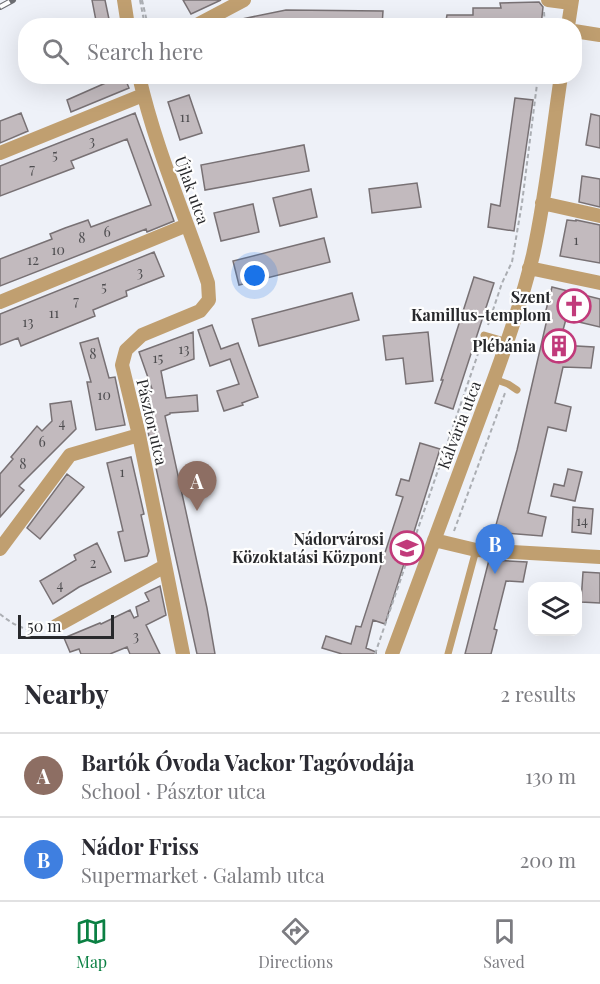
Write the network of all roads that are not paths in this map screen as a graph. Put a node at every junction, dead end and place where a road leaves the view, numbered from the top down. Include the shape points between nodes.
1 (124, 0) edge
2 (244, 0) edge
3 (549, 0) edge
4 (572, 2) edge
5 (127, 18) edge
6 (210, 18) edge
7 (569, 18) edge
8 (582, 32) edge
9 (600, 35) edge
10 (141, 84) edge
11 (560, 84) edge
12 (143, 95) junction
13 (0, 153) edge
14 (542, 203) junction
15 (600, 216) edge
16 (187, 225) junction
17 (530, 268) junction
18 (600, 283) edge
19 (0, 302) edge
20 (200, 311) joint
21 (484, 335) road end
22 (508, 342) junction
23 (494, 379) junction
24 (517, 390) dead end
25 (139, 435) junction
26 (434, 540) junction
27 (0, 549) edge
28 (476, 550) junction
29 (600, 557) edge
30 (165, 566) junction
31 (56, 626) road end
32 (183, 654) edge
33 (392, 654) edge
34 (448, 654) edge

1 - 5 street
2 - 6 street
3 - 4 street
4 - 7 street
8 - 9 street
10 - 12 street, Újlak utca
11 - 14 street, Kálvária utca
12 - 13 street
12 - 16 street, Újlak utca
14 - 15 street
14 - 17 street, Kálvária utca
16 - 19 street
16 - 20 street, Újlak utca via 208,283 209,300
17 - 18 street
17 - 22 street, Kálvária utca
20 - 25 street, Pásztor utca via 142,335 126,350 122,365
21 - 22 lane
22 - 23 street, Kálvária utca
23 - 24 lane
23 - 26 street, Kálvária utca
25 - 27 street via 70,455
25 - 30 street, Pásztor utca
26 - 28 street
26 - 33 street, Kálvária utca
28 - 29 street
28 - 34 lane
30 - 31 street
30 - 32 street, Pásztor utca

